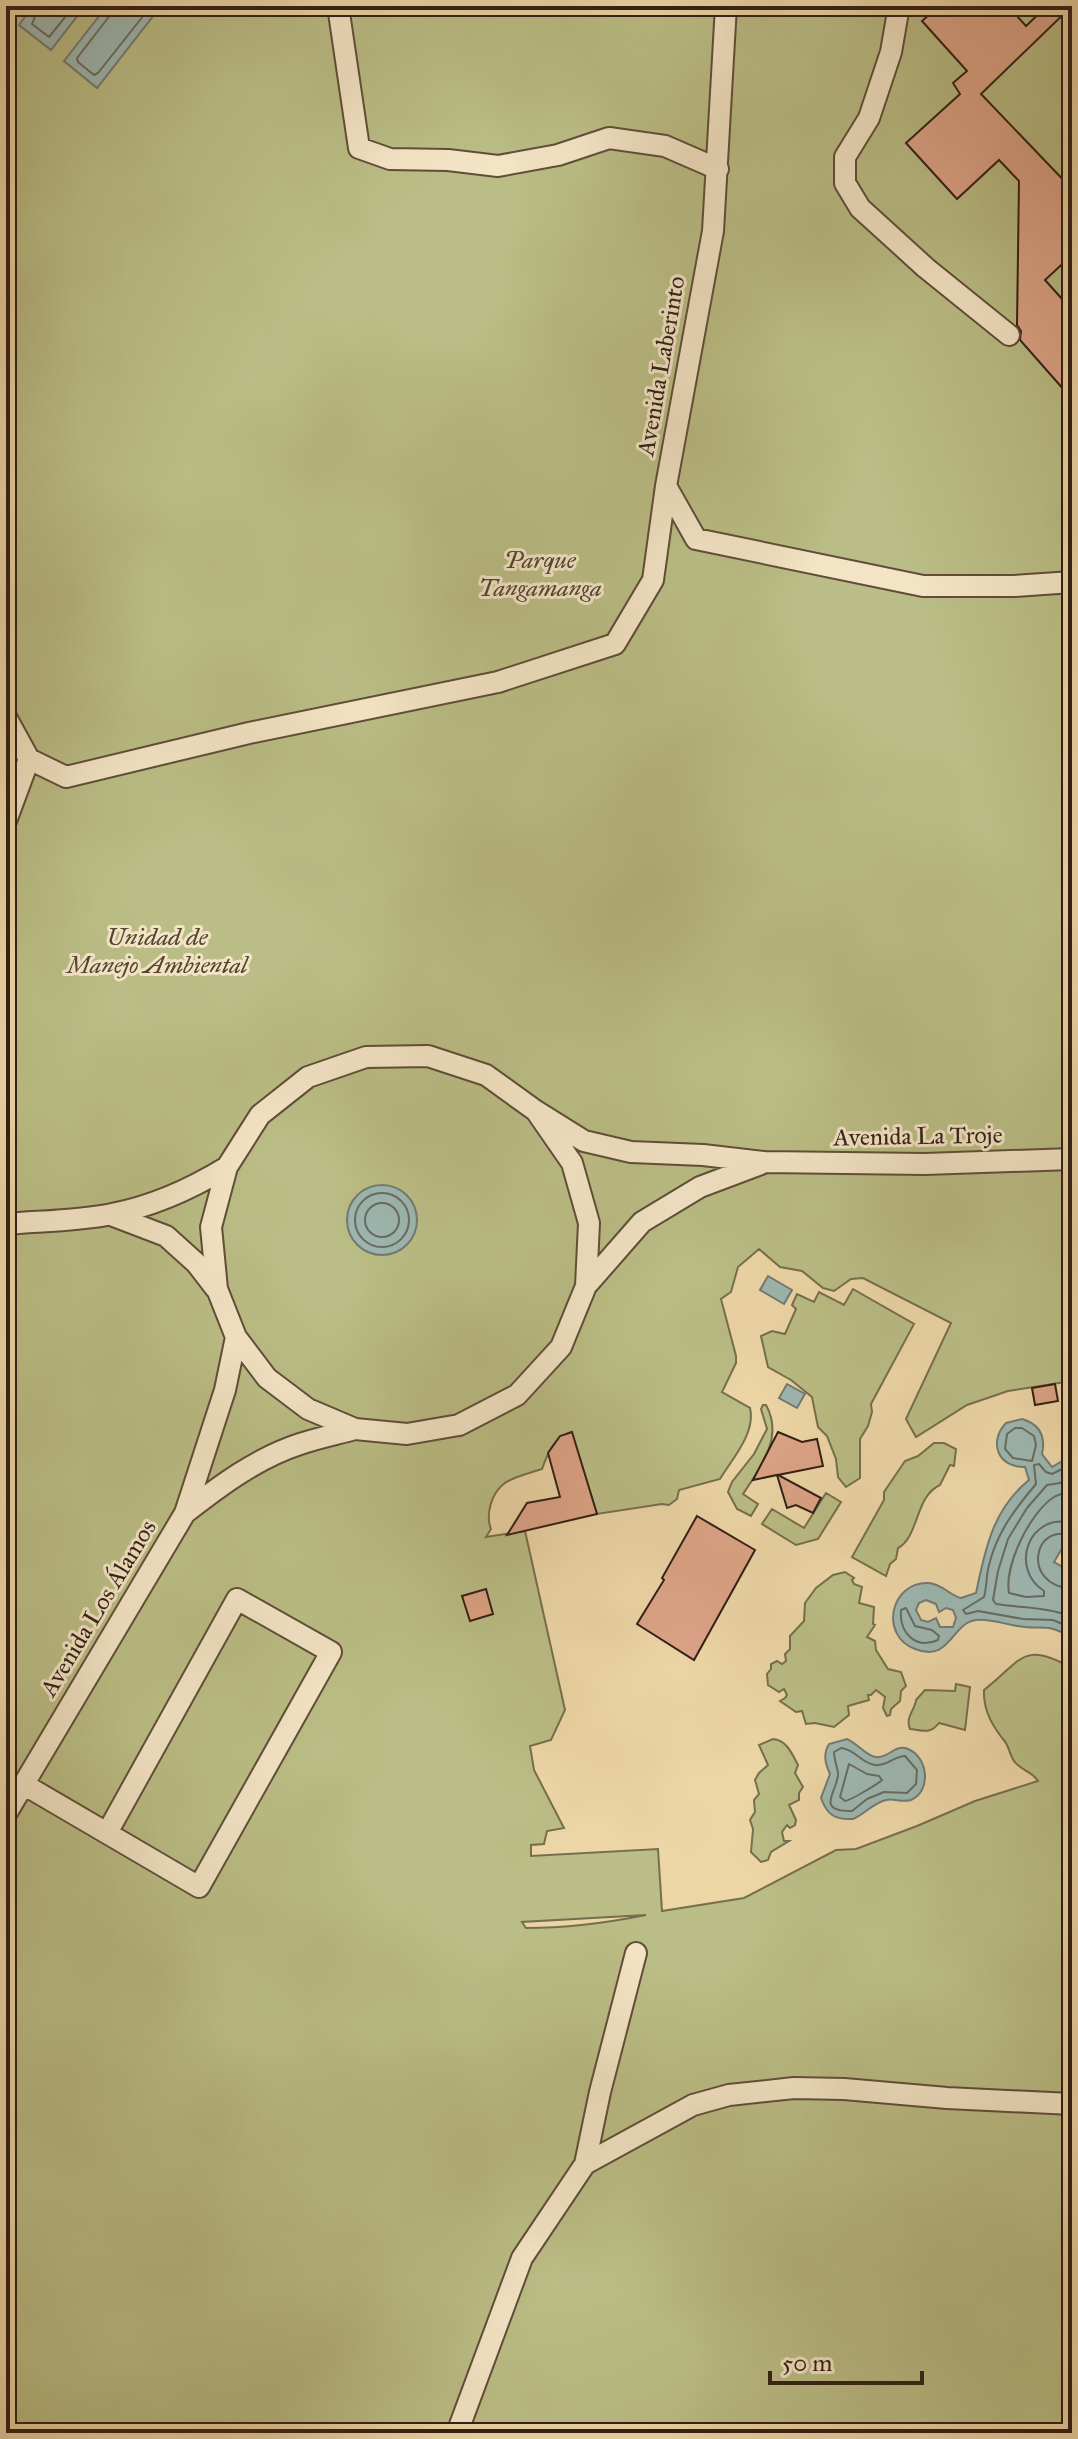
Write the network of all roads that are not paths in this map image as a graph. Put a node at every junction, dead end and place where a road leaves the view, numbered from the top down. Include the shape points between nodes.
1 (338, 6) edge
2 (726, 6) edge
3 (899, 6) edge
4 (718, 169) junction
5 (1009, 335) dead end
6 (666, 486) junction
7 (1072, 582) edge
8 (6, 717) edge
9 (29, 759) junction
10 (6, 821) edge
11 (536, 1111) junction
12 (1072, 1159) edge
13 (764, 1162) junction
14 (227, 1167) junction
15 (111, 1215) junction
16 (6, 1224) edge
17 (586, 1286) junction
18 (217, 1289) junction
19 (236, 1337) junction
20 (355, 1429) junction
21 (185, 1513) junction
22 (23, 1784) junction
23 (6, 1814) edge
24 (107, 1833) junction
25 (636, 1953) dead end
26 (1072, 2104) edge
27 (585, 2164) junction
28 (457, 2433) edge

1 - 4 street via 359,148 390,159 498,166 558,155 609,138 665,146
2 - 4 street, Avenida Laberinto
3 - 5 street via 891,52 869,118 845,157 845,183 860,208
4 - 6 street, Avenida Laberinto via 713,231
6 - 7 street, Avenida Laberinto via 696,539 923,586
6 - 9 street via 653,580 615,644 498,682 66,777
8 - 9 street
9 - 10 street
11 - 13 street, Avenida La Troje via 584,1141 619,1149
11 - 14 street, Avenida La Troje via 486,1075 428,1056 366,1057 308,1077 260,1115
11 - 17 street via 572,1163 589,1223
12 - 13 street, Avenida La Troje
13 - 17 street, Avenida La Troje via 700,1187 642,1222
14 - 15 street via 165,1200
14 - 18 street via 211,1227
15 - 16 street
15 - 18 street via 166,1236
17 - 20 street via 561,1347 517,1395 459,1425 407,1434
18 - 19 street
19 - 20 street via 267,1378 308,1409
19 - 21 street, Avenida Los Álamos via 225,1390
20 - 21 street, Avenida Los Álamos via 263,1460
21 - 22 street, Avenida Los Álamos
22 - 23 street, Avenida Los Álamos
22 - 24 street
24 - 24 street via 199,1887 331,1652 237,1599
25 - 27 street
26 - 27 street via 844,2089 742,2093 693,2105
27 - 28 street via 522,2258

